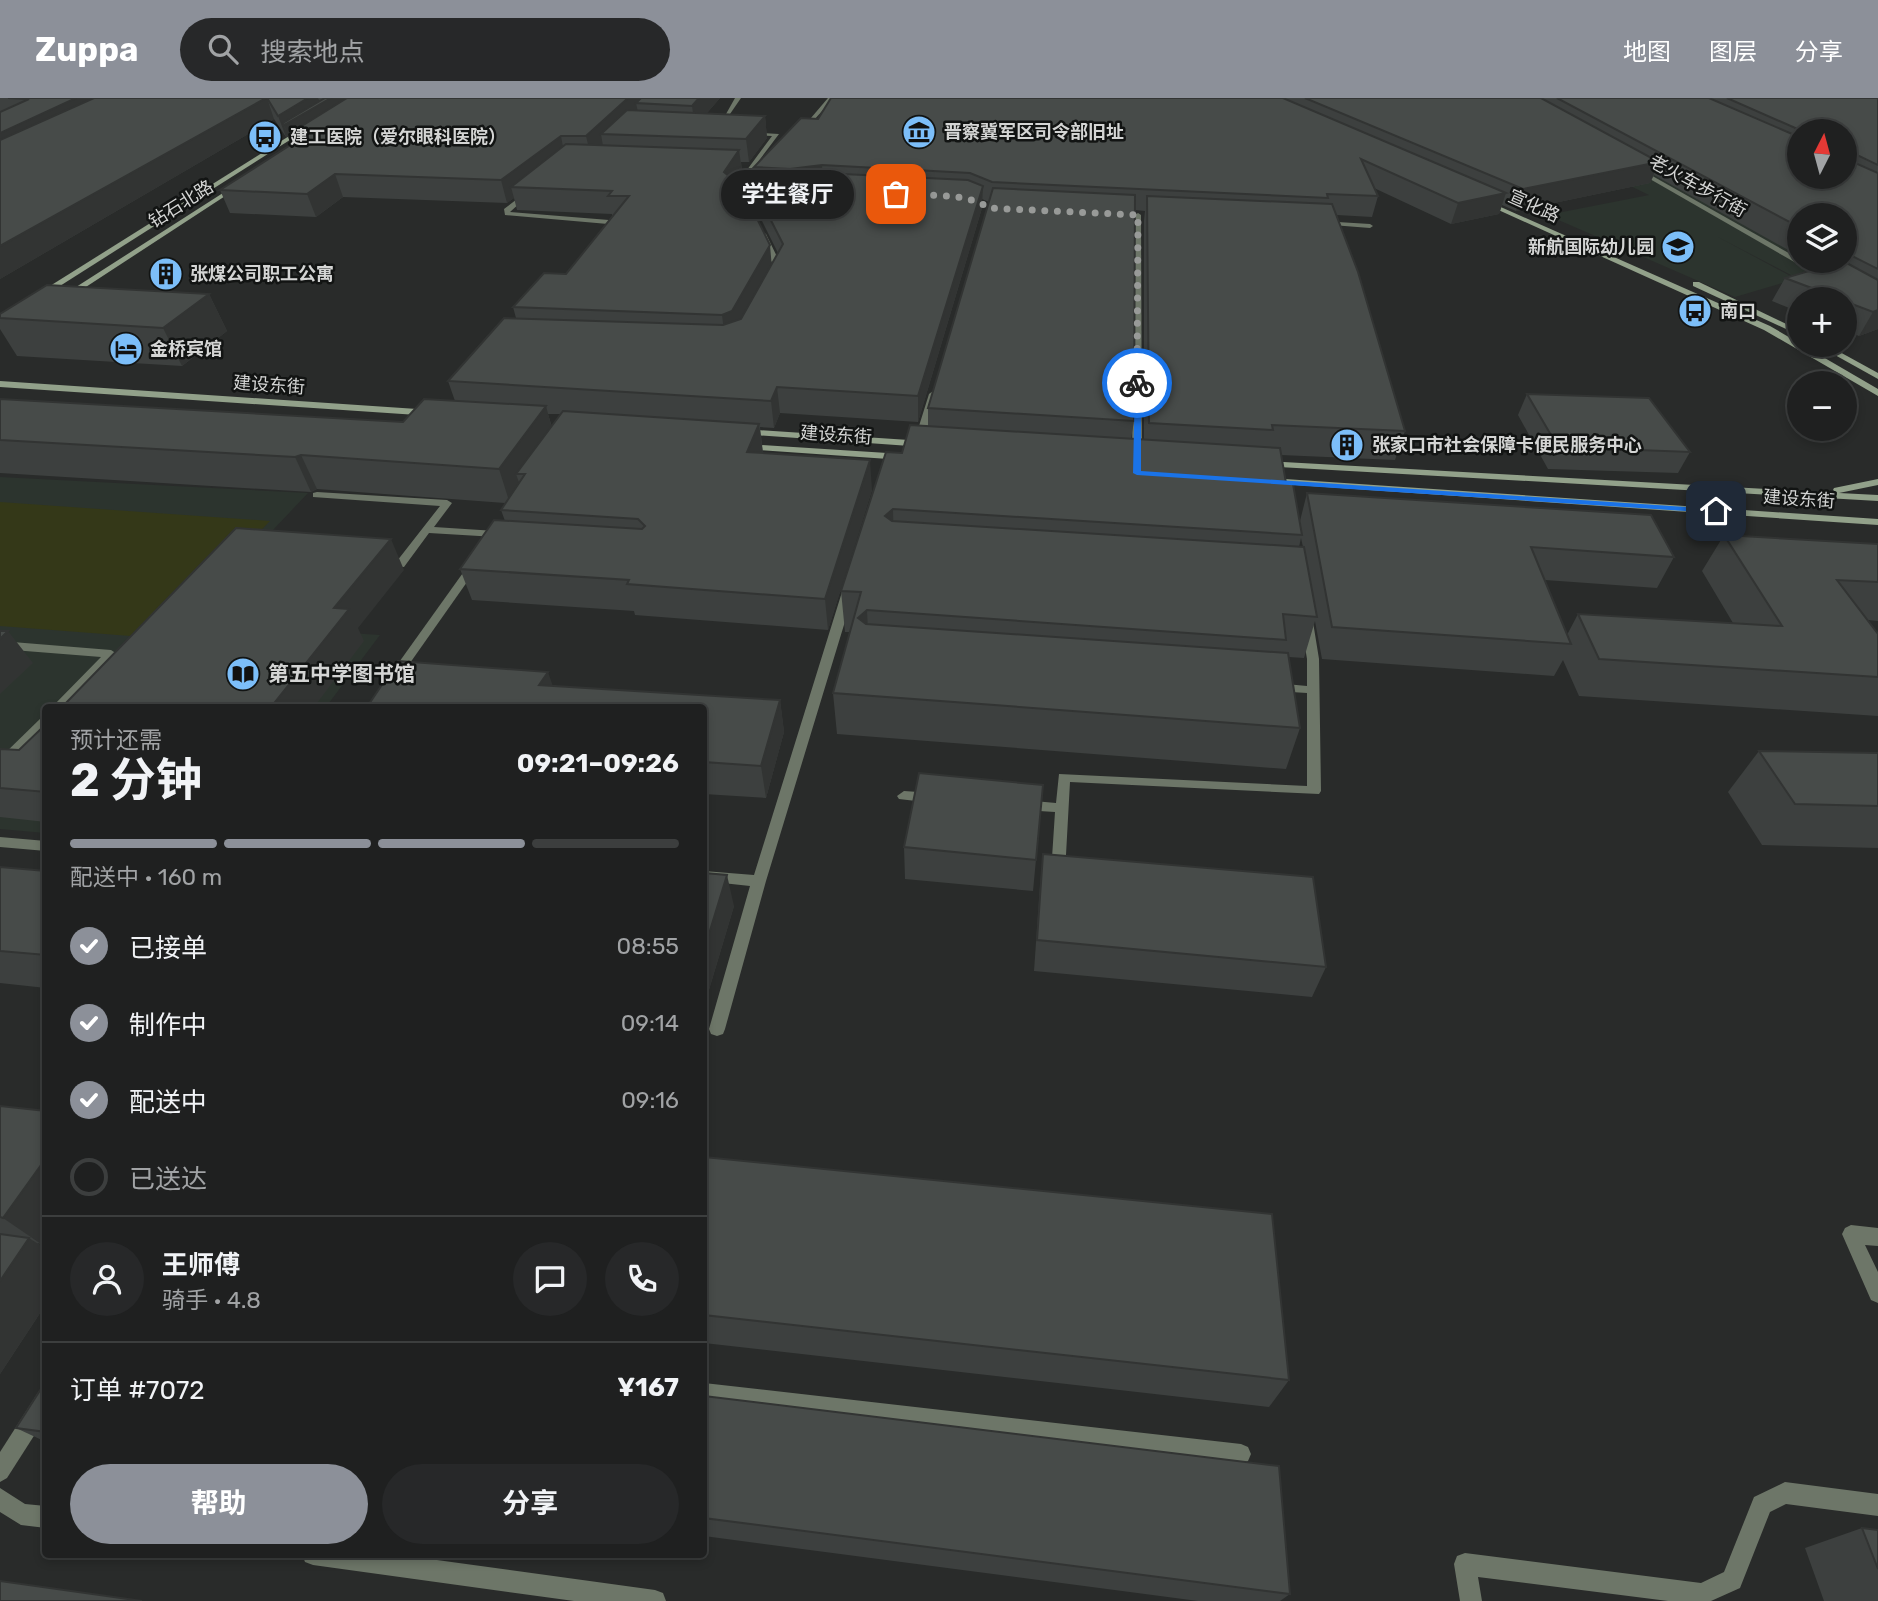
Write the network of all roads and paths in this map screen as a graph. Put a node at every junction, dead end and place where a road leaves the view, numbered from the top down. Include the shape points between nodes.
1 (738, 98) edge
2 (831, 98) edge
3 (728, 113) edge
4 (308, 127) edge
5 (736, 132) edge
6 (791, 141) edge
7 (1630, 166) edge
8 (738, 167) edge
9 (752, 167) junction
10 (250, 178) edge
11 (538, 185) edge
12 (1487, 195) edge
13 (1477, 198) edge
14 (741, 200) edge
15 (1124, 215) edge
16 (1138, 215) junction
17 (1151, 216) edge
18 (1318, 223) edge
19 (758, 225) edge
20 (1370, 226) dead end
21 (613, 236) edge
22 (1599, 243) dead end
23 (1787, 254) edge
24 (1686, 280) dead end
25 (773, 281) edge
26 (36, 297) edge
27 (56, 303) edge
28 (1787, 327) edge
29 (1843, 357) edge
30 (1878, 376) edge
31 (938, 378) edge
32 (0, 384) edge
33 (1878, 393) edge
34 (444, 404) edge
35 (450, 414) edge
36 (433, 416) junction
37 (727, 431) edge
38 (919, 443) junction
39 (933, 444) edge
40 (728, 445) edge
41 (1123, 456) edge
42 (1137, 457) junction
43 (1150, 458) edge
44 (905, 460) joint
45 (1254, 464) edge
46 (1281, 465) junction
47 (1137, 473) edge
48 (1256, 481) edge
49 (1878, 482) edge
50 (1284, 489) junction
51 (317, 495) dead end
52 (1802, 496) junction
53 (1878, 498) edge
54 (1878, 522) edge
55 (503, 523) edge
56 (426, 530) junction
57 (496, 534) junction
58 (504, 546) edge
59 (481, 556) edge
60 (374, 563) edge
61 (852, 580) edge
62 (1305, 608) edge
63 (0, 645) edge
64 (1264, 686) edge
65 (1313, 690) junction
66 (61, 704) edge
67 (375, 704) edge
68 (42, 723) edge
69 (6, 754) edge
70 (0, 766) edge
71 (904, 796) dead end
72 (944, 799) edge
73 (1010, 804) edge
74 (1062, 808) junction
75 (3, 846) edge
76 (42, 846) edge
77 (707, 876) edge
78 (1071, 877) edge
79 (759, 881) junction
80 (717, 1029) dead end
81 (1878, 1237) edge
82 (1878, 1293) edge
83 (707, 1393) edge
84 (42, 1404) edge
85 (1241, 1454) dead end
86 (0, 1471) edge
87 (0, 1499) edge
88 (1878, 1504) edge
89 (42, 1517) edge
90 (342, 1558) edge
91 (655, 1601) edge
92 (1471, 1601) edge

1 - 3 street
2 - 6 street
4 - 26 main road, 钻石北路
5 - 9 street via 776,134
7 - 23 street, 老火车步行街
8 - 9 street
9 - 14 street via 732,194
10 - 27 main road, 钻石北路
11 - 21 street via 506,210 507,214 609,222 621,228
12 - 22 main road, 宣化路
13 - 33 main road, 宣化路 via 1757,323
15 - 16 street
16 - 17 street
16 - 42 street
18 - 20 street
19 - 25 street via 779,269
24 - 28 main road
29 - 30 main road
31 - 38 street
32 - 36 main road, 建设东街
34 - 36 street
35 - 36 main road, 建设东街
37 - 38 main road, 建设东街
38 - 39 main road, 建设东街
38 - 44 street
40 - 44 main road, 建设东街
41 - 42 main road
42 - 43 main road
42 - 47 street
45 - 46 main road, 建设东街
46 - 50 street
46 - 52 main road, 建设东街
48 - 50 main road, 建设东街
49 - 52 main road
50 - 54 main road, 建设东街
51 - 56 street via 447,503
52 - 53 main road, 建设东街
55 - 57 street
56 - 57 street
56 - 60 street via 400,565
57 - 58 street via 488,545
59 - 67 street
61 - 79 street
62 - 65 street
63 - 66 street via 111,654
64 - 65 street
65 - 74 street via 1314,791 1064,777
68 - 69 street
69 - 70 street
71 - 72 street
73 - 74 street
74 - 78 street via 1058,876
75 - 76 street
77 - 79 street
79 - 80 street
81 - 82 street via 1851,1234
83 - 85 street
84 - 86 street
87 - 89 street via 21,1514
88 - 92 street via 1785,1493 1762,1505 1732,1580 1701,1594 1465,1564
90 - 91 street

